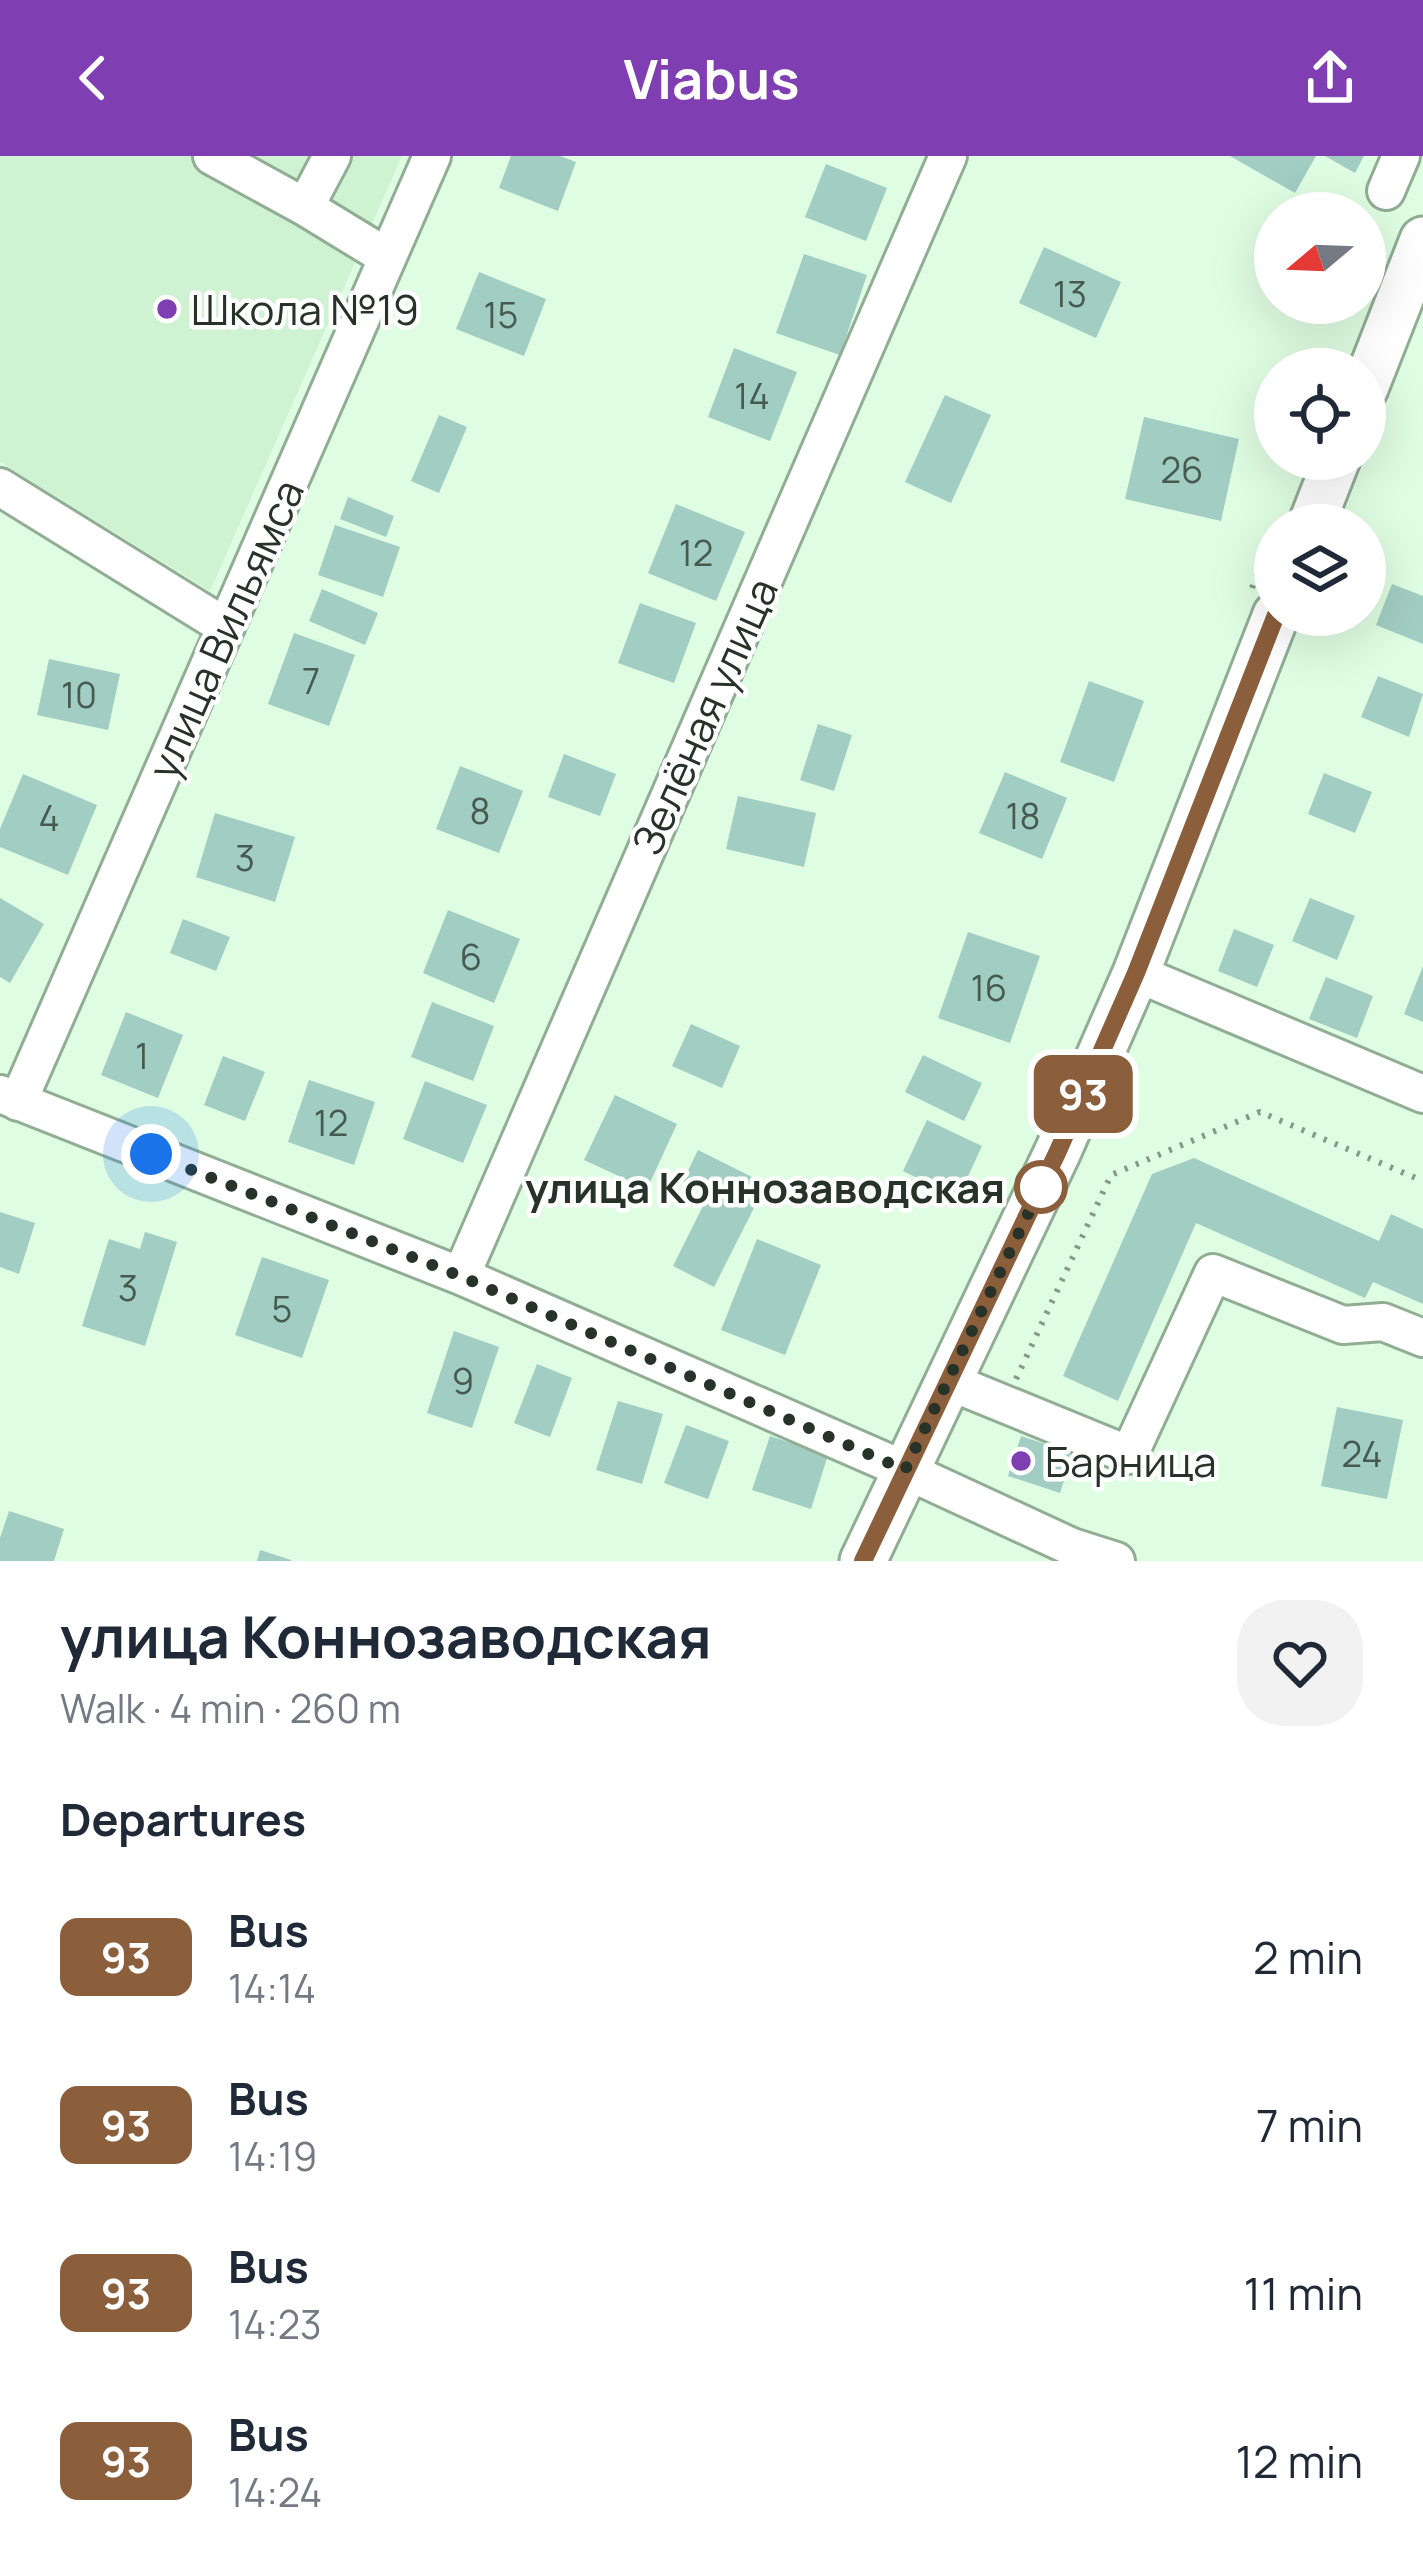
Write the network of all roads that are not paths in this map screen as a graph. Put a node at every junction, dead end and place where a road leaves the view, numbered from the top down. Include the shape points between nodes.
1 (212, 156) edge
2 (332, 156) edge
3 (432, 156) edge
4 (948, 156) edge
5 (1401, 156) edge
6 (1386, 191) dead end
7 (304, 207) junction
8 (1423, 241) edge
9 (387, 257) junction
10 (1381, 348) edge
11 (0, 487) edge
12 (226, 627) junction
13 (1254, 631) edge
14 (1136, 973) junction
15 (1423, 1094) edge
16 (9, 1098) edge
17 (460, 1276) junction
18 (1423, 1338) edge
19 (948, 1381) junction
20 (905, 1470) junction
21 (1072, 1554) edge
22 (863, 1561) edge
23 (1117, 1561) edge

1 - 7 street
2 - 7 street
3 - 9 street, улица Вильямса
4 - 17 street, Зелёная улица
5 - 6 street
7 - 9 street
8 - 10 main road
9 - 12 street, улица Вильямса
11 - 12 street
12 - 16 street, улица Вильямса
13 - 14 main road
14 - 15 street
14 - 19 main road
16 - 17 street
17 - 20 street
18 - 19 street via 1383,1322 1343,1325 1213,1273 1129,1455
19 - 20 main road
20 - 21 street
20 - 22 main road
21 - 23 street

